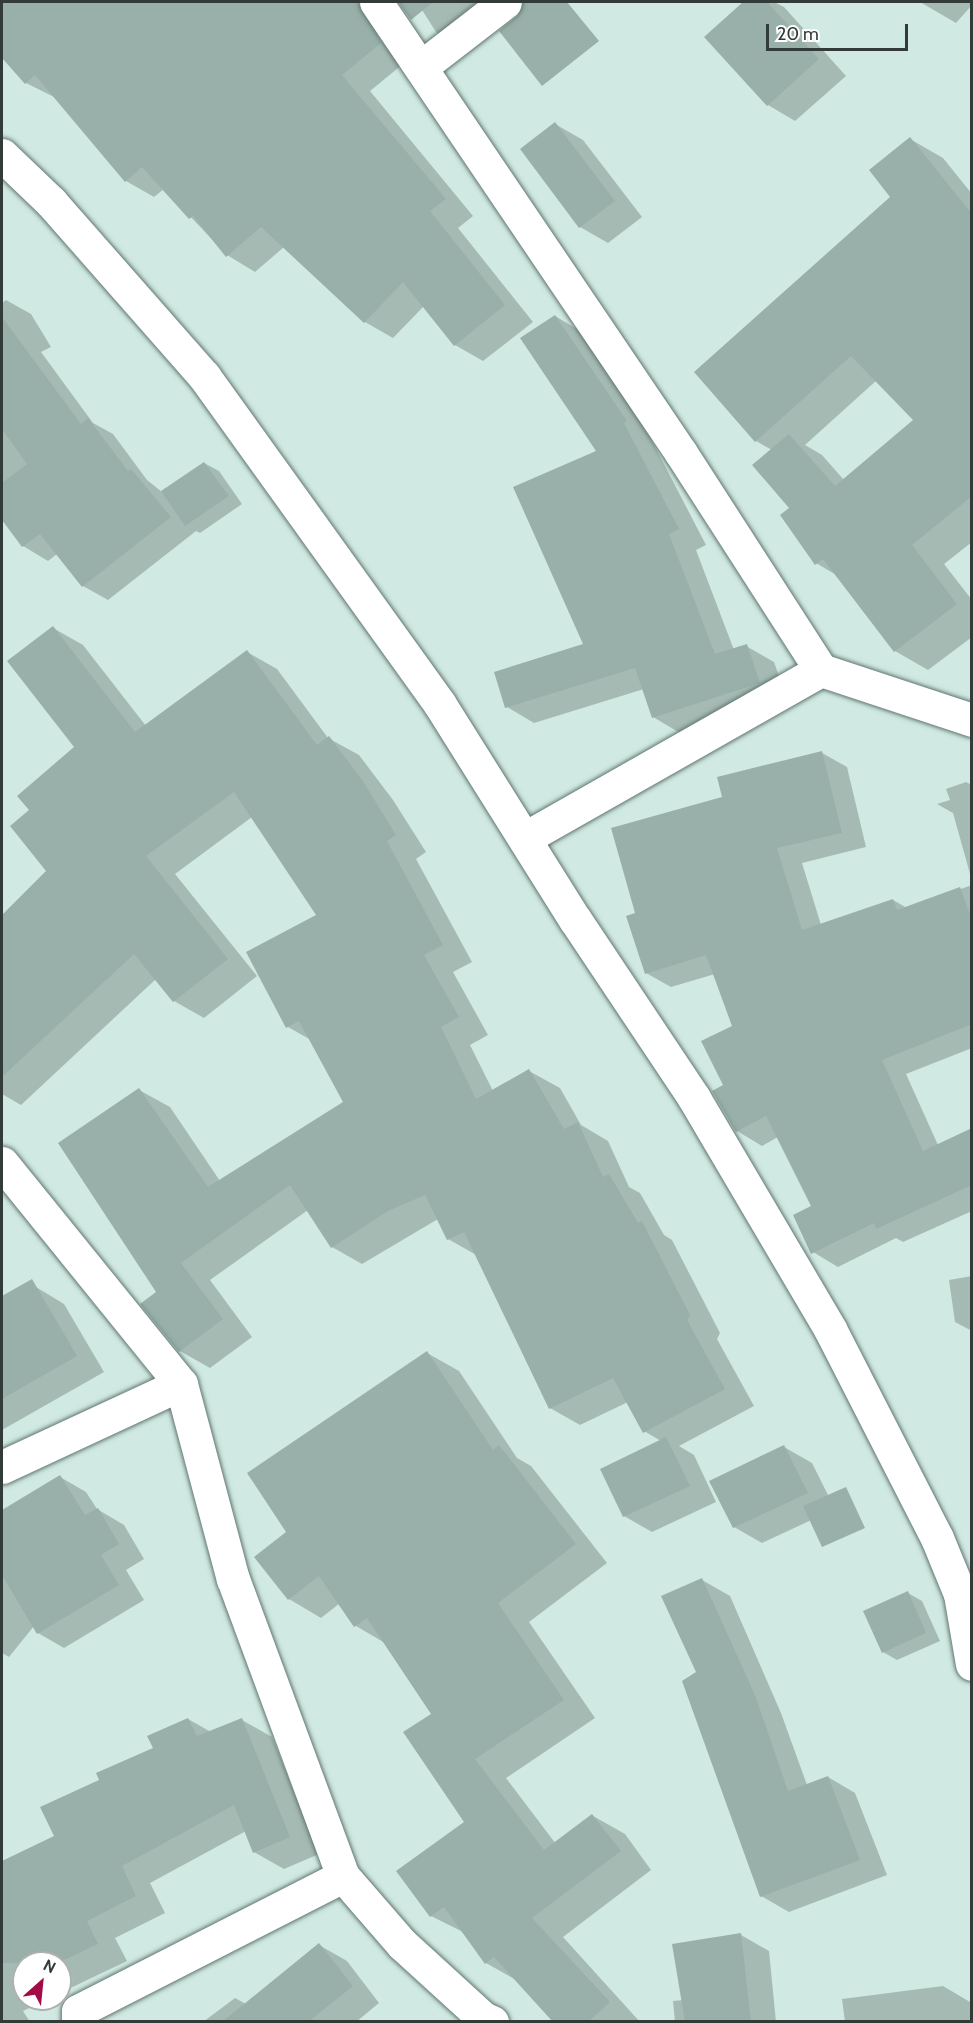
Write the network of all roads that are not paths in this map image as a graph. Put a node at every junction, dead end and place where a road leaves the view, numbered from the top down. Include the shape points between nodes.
1 (376, 2) edge
2 (505, 2) edge
3 (421, 67) junction
4 (2, 155) edge
5 (821, 670) junction
6 (972, 720) edge
7 (525, 838) junction
8 (2, 1163) edge
9 (181, 1384) junction
10 (2, 1467) edge
11 (966, 1593) edge
12 (972, 1664) edge
13 (343, 1876) junction
14 (78, 2022) edge
15 (492, 2022) edge

1 - 3 street
2 - 3 street
3 - 5 street via 681,453
4 - 7 street via 51,202 204,376 439,703
5 - 6 street
5 - 7 street
7 - 11 street via 694,1098 830,1329
8 - 9 street
9 - 10 street
9 - 13 street via 233,1579
11 - 12 street
13 - 14 street via 78,2011
13 - 15 street via 402,1944

